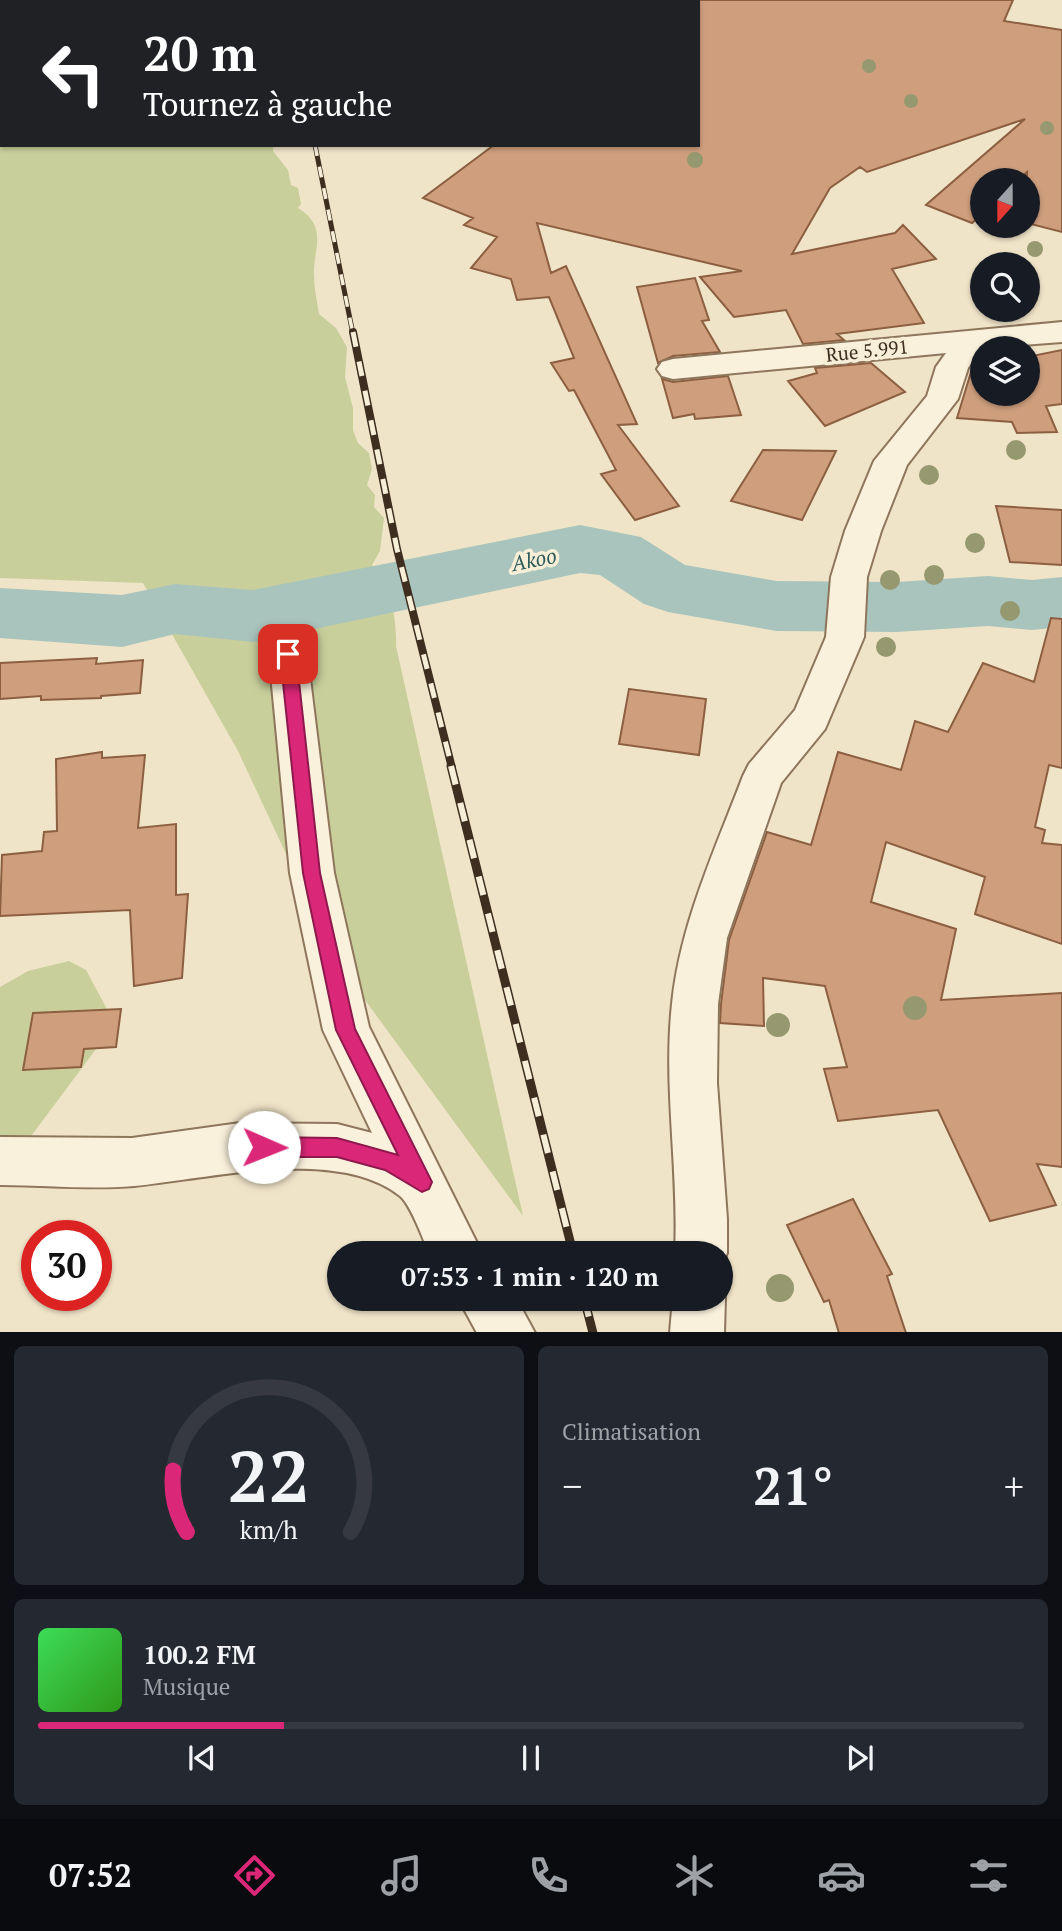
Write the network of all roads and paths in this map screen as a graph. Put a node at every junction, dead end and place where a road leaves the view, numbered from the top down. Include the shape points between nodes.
1 (1062, 332) edge
2 (1003, 336) edge
3 (970, 338) edge
4 (970, 342) edge
5 (673, 369) dead end
6 (288, 654) dead end
7 (0, 1161) edge
8 (422, 1182) junction
9 (450, 1241) edge
10 (701, 1241) edge
11 (494, 1311) edge
12 (698, 1311) edge
13 (509, 1332) edge
14 (697, 1332) edge

1 - 2 street, Rue 5.991
3 - 5 street, Rue 5.991
4 - 10 street via 952,367 942,399 891,461 849,577 845,637 811,718 763,776 705,938 695,1004 693,1083
6 - 8 street via 312,873 346,1030
7 - 8 street via 132,1162 240,1147 337,1148 389,1161
8 - 9 street
11 - 13 street
12 - 14 street

